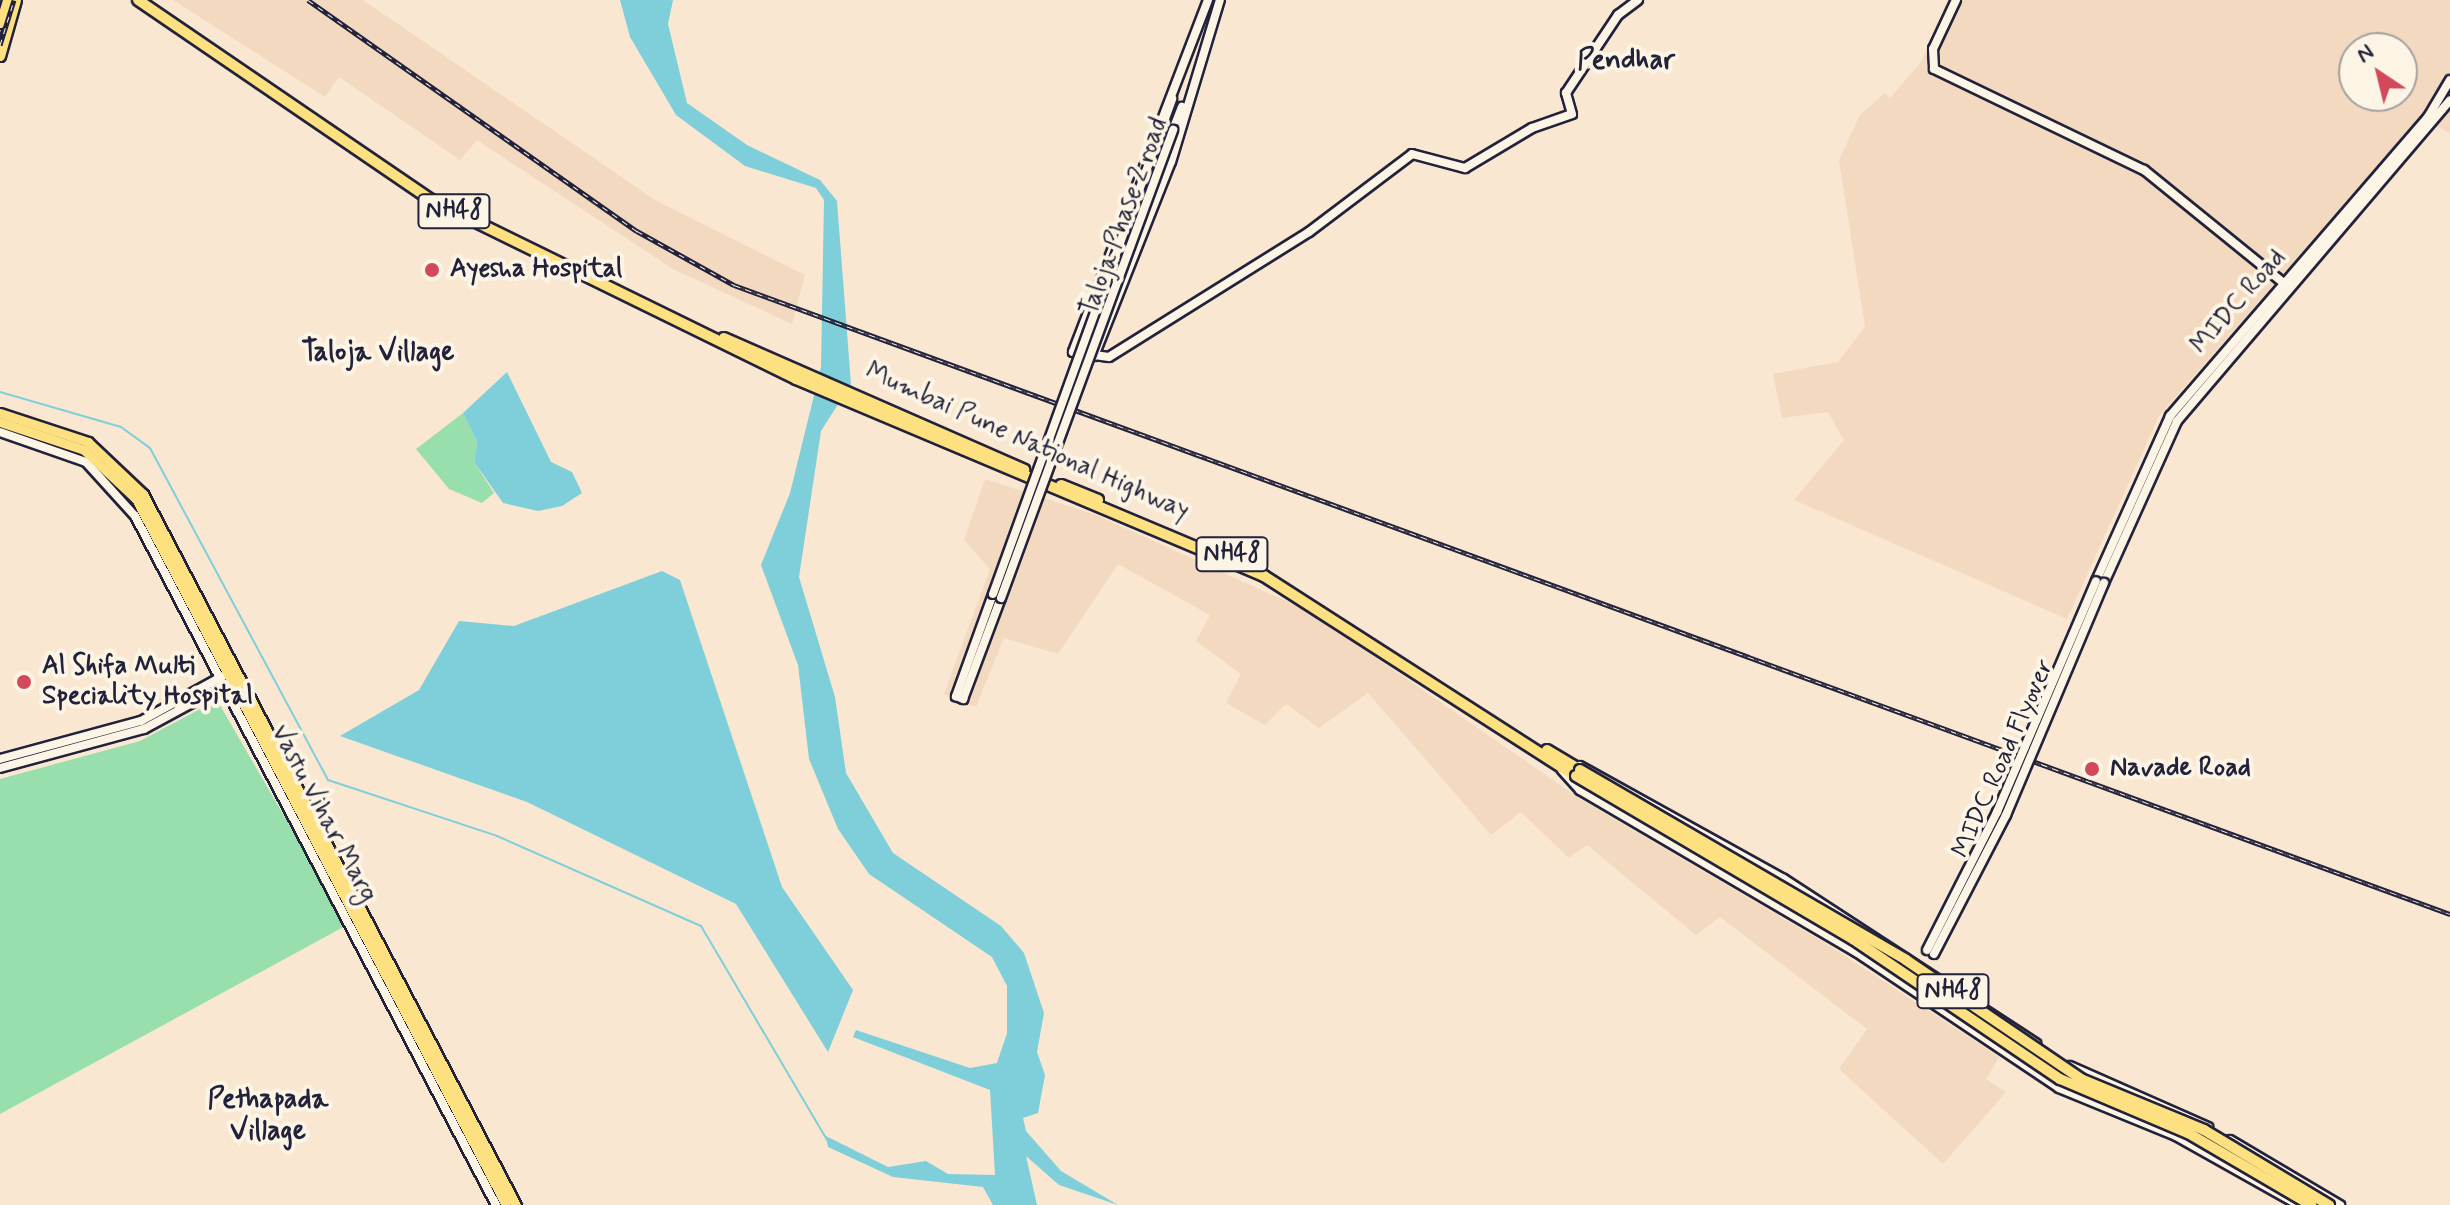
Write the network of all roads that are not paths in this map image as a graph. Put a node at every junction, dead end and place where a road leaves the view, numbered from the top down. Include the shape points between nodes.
1 (7, 0) edge
2 (16, 0) edge
3 (138, 0) edge
4 (148, 0) edge
5 (1208, 0) edge
6 (1220, 0) edge
7 (1638, 0) edge
8 (1956, 0) edge
9 (0, 23) edge
10 (0, 56) edge
11 (1181, 76) junction
12 (1191, 80) junction
13 (2450, 80) edge
14 (2450, 100) edge
15 (2286, 284) junction
16 (1094, 356) junction
17 (874, 405) junction
18 (0, 413) edge
19 (0, 422) edge
20 (0, 432) edge
21 (2101, 579) joint
22 (997, 596) junction
23 (228, 678) junction
24 (960, 698) dead end
25 (31, 756) junction
26 (0, 759) edge
27 (1558, 761) junction
28 (0, 768) edge
29 (1578, 773) junction
30 (1922, 964) junction
31 (1907, 985) junction
32 (496, 1205) edge
33 (506, 1205) edge
34 (516, 1205) edge
35 (2299, 1205) edge
36 (2311, 1205) edge
37 (2329, 1205) edge
38 (2340, 1205) edge

1 - 9 main road
2 - 10 main road
3 - 17 highway, Mumbai Pune National Highway / NH48 via 431,200 796,379
4 - 17 highway, Mumbai Pune National Highway / NH48 via 434,195 523,233 653,307 801,368
5 - 11 street, Taloja Phase 2 road
6 - 12 street, Taloja Phase 2 road
7 - 16 street via 1618,15 1566,93 1572,114 1532,128 1465,168 1412,154 1109,357
8 - 15 street via 1933,49 1934,69 2144,170
11 - 16 street, Taloja Phase 2 road via 1073,352
11 - 22 street, bridge
12 - 16 street, Taloja Phase 2 road via 1171,162
12 - 22 street, bridge
13 - 15 street, MIDC Road via 2428,117
14 - 15 street, MIDC Road
15 - 21 street, MIDC Road via 2177,421
17 - 27 highway, Mumbai Pune National Highway / NH48 via 1264,576
18 - 23 main road via 74,435 117,463 151,507
19 - 23 main road, Vastu Vihar Marg via 77,446 118,477 143,511
20 - 23 street via 72,454 110,483
21 - 30 street, MIDC Road Flyover, bridge via 2006,815
22 - 24 street
23 - 25 street via 144,729
23 - 32 street
23 - 33 main road, Vastu Vihar Marg
23 - 34 main road
25 - 26 street
25 - 28 street
27 - 29 highway, NH48
27 - 30 street via 1595,771
27 - 31 street via 1580,790
29 - 36 highway, NH48, bridge via 1853,939 2074,1087 2188,1133
29 - 37 highway, NH48, bridge via 1906,960 2081,1079 2204,1130
30 - 31 street, MIDC Road Flyover
30 - 38 street via 2075,1070 2199,1122
31 - 35 street via 2059,1088 2176,1136

